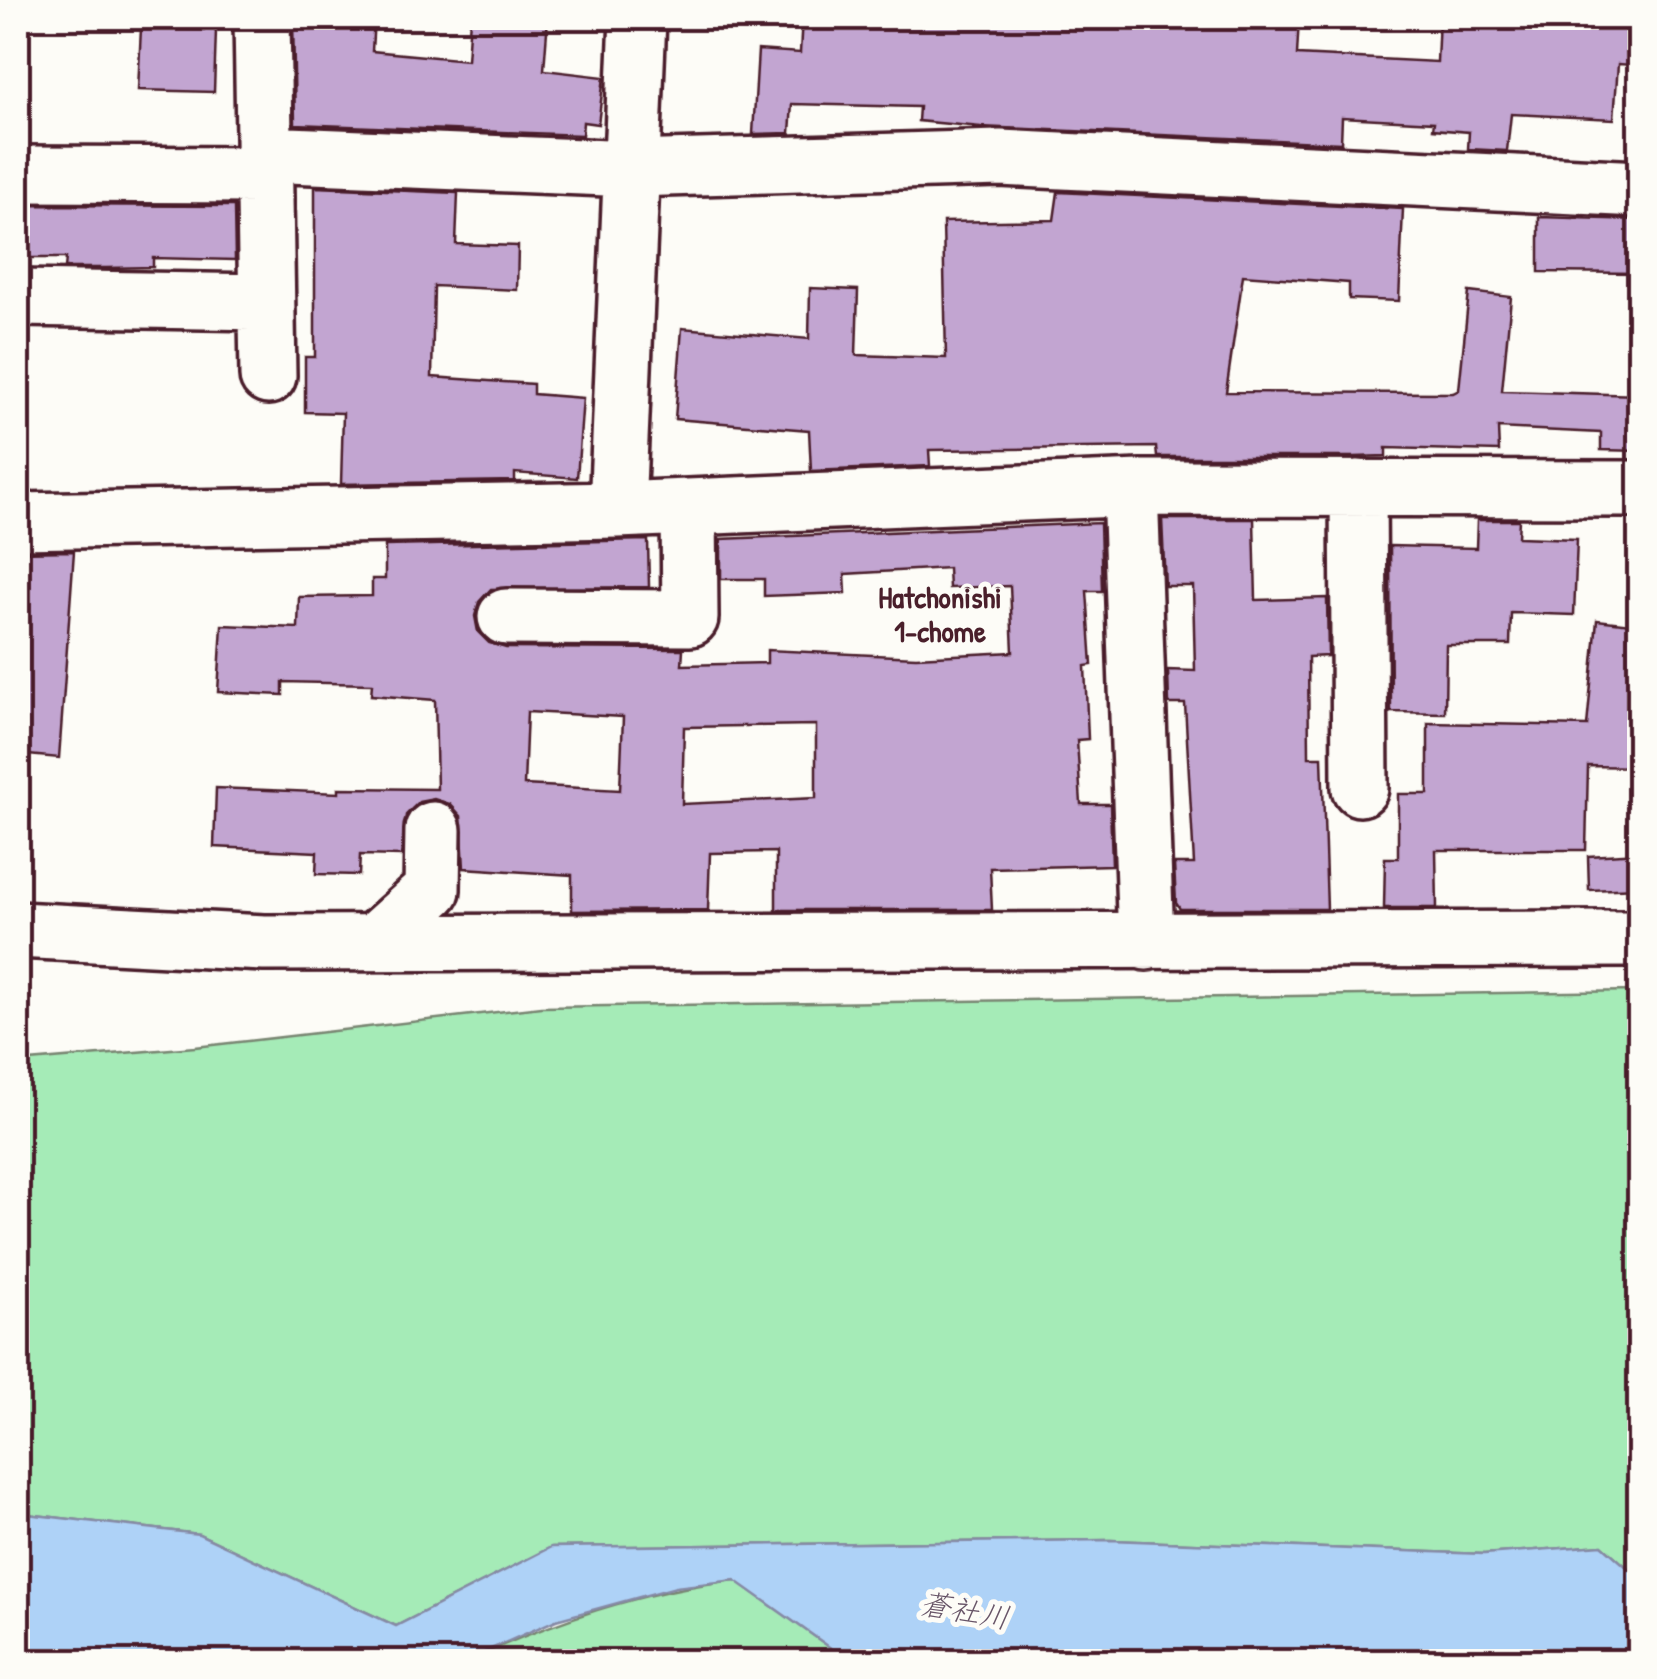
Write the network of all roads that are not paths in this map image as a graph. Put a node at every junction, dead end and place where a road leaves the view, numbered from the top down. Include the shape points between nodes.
1 (262, 18) edge
2 (638, 18) edge
3 (264, 164) junction
4 (632, 169) junction
5 (18, 174) edge
6 (1640, 189) edge
7 (18, 298) edge
8 (266, 302) junction
9 (268, 376) dead end
10 (1130, 488) junction
11 (1358, 488) junction
12 (1640, 489) edge
13 (689, 507) junction
14 (617, 510) junction
15 (18, 521) edge
16 (506, 618) dead end
17 (1360, 788) dead end
18 (433, 830) dead end
19 (18, 930) edge
20 (1640, 939) edge
21 (374, 942) junction
22 (1146, 942) junction

1 - 3 street
2 - 4 street
3 - 4 street
3 - 5 street
3 - 8 street
4 - 6 street via 1000,158
4 - 14 street
7 - 8 street
8 - 9 street
10 - 11 street
10 - 13 street
10 - 22 street
11 - 12 street
11 - 17 street
13 - 14 street
13 - 16 street via 690,618
14 - 15 street
18 - 21 street via 432,890
19 - 21 street
20 - 22 street
21 - 22 street

